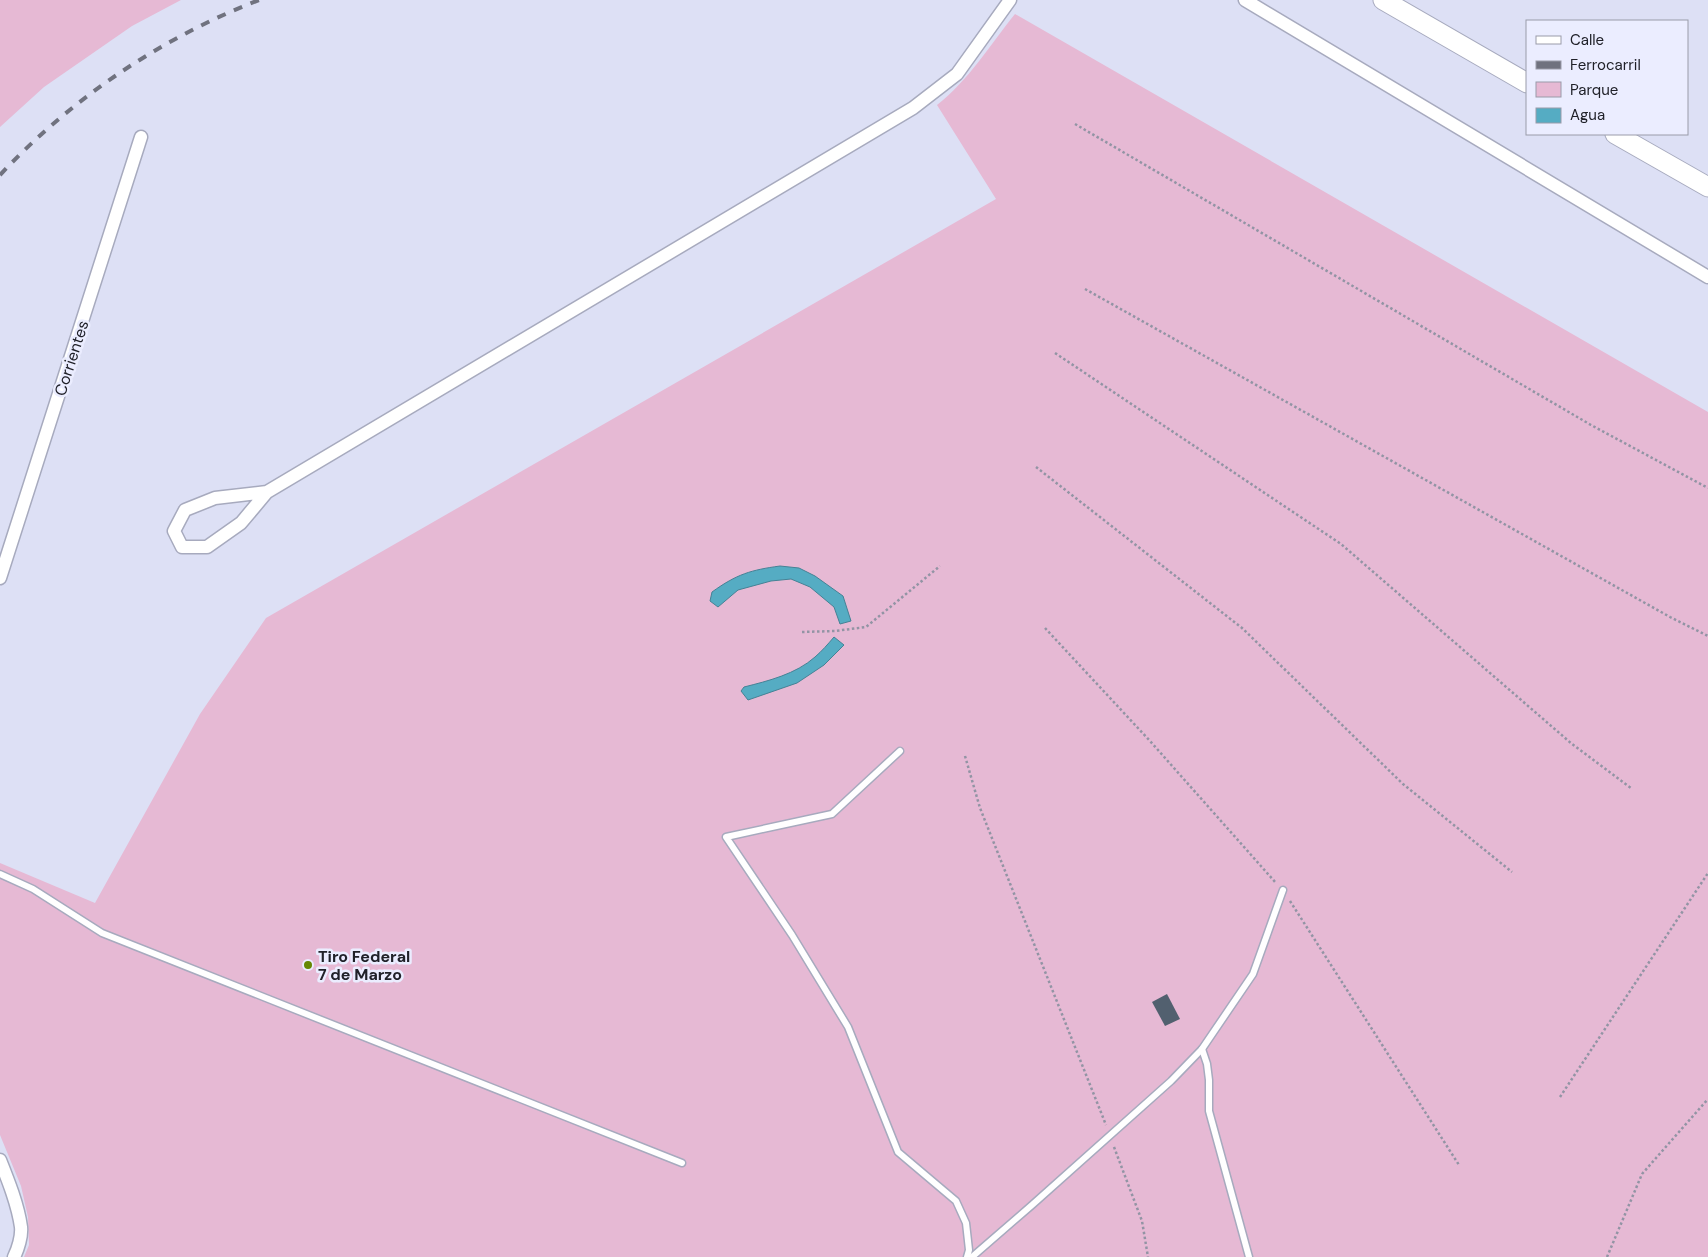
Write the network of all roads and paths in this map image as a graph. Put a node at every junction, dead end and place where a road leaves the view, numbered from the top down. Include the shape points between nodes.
1 (1010, 0) edge
2 (1244, 0) edge
3 (1383, 0) edge
4 (1526, 82) edge
5 (1075, 124) dead end
6 (1617, 135) edge
7 (141, 137) dead end
8 (1708, 187) edge
9 (1708, 277) edge
10 (1085, 289) dead end
11 (1055, 353) dead end
12 (1036, 467) dead end
13 (1708, 488) edge
14 (267, 492) junction
15 (940, 566) dead end
16 (0, 578) edge
17 (1045, 628) dead end
18 (802, 632) dead end
19 (1708, 636) edge
20 (900, 751) dead end
21 (965, 756) dead end
22 (1631, 788) dead end
23 (1512, 872) dead end
24 (1708, 873) edge
25 (0, 874) edge
26 (1283, 890) junction
27 (1202, 1049) junction
28 (1560, 1097) dead end
29 (1708, 1099) edge
30 (1110, 1136) junction
31 (0, 1160) edge
32 (682, 1163) dead end
33 (1459, 1165) dead end
34 (14, 1257) edge
35 (967, 1257) edge
36 (972, 1257) edge
37 (1148, 1257) edge
38 (1249, 1257) edge
39 (1607, 1257) edge

1 - 14 street via 957,74 913,108
2 - 9 street
3 - 4 street
5 - 13 path via 1591,425
6 - 8 street
7 - 16 street, Corrientes
10 - 19 path
11 - 22 path via 1341,544 1572,744
12 - 23 path via 1242,628 1403,784
14 - 14 street via 214,498 185,510 174,531 182,547 207,546 242,523
15 - 18 path via 866,627
17 - 26 path
20 - 35 lane via 832,814 726,837 792,935 848,1027 898,1152 956,1201 966,1223
21 - 30 path via 980,808
24 - 28 path
25 - 32 lane via 33,889 102,933
26 - 27 lane via 1253,974
26 - 33 path
27 - 30 lane
27 - 38 lane via 1209,1080 1208,1111
29 - 39 path via 1642,1174
30 - 36 lane
30 - 37 path via 1142,1221
31 - 34 street via 21,1228

